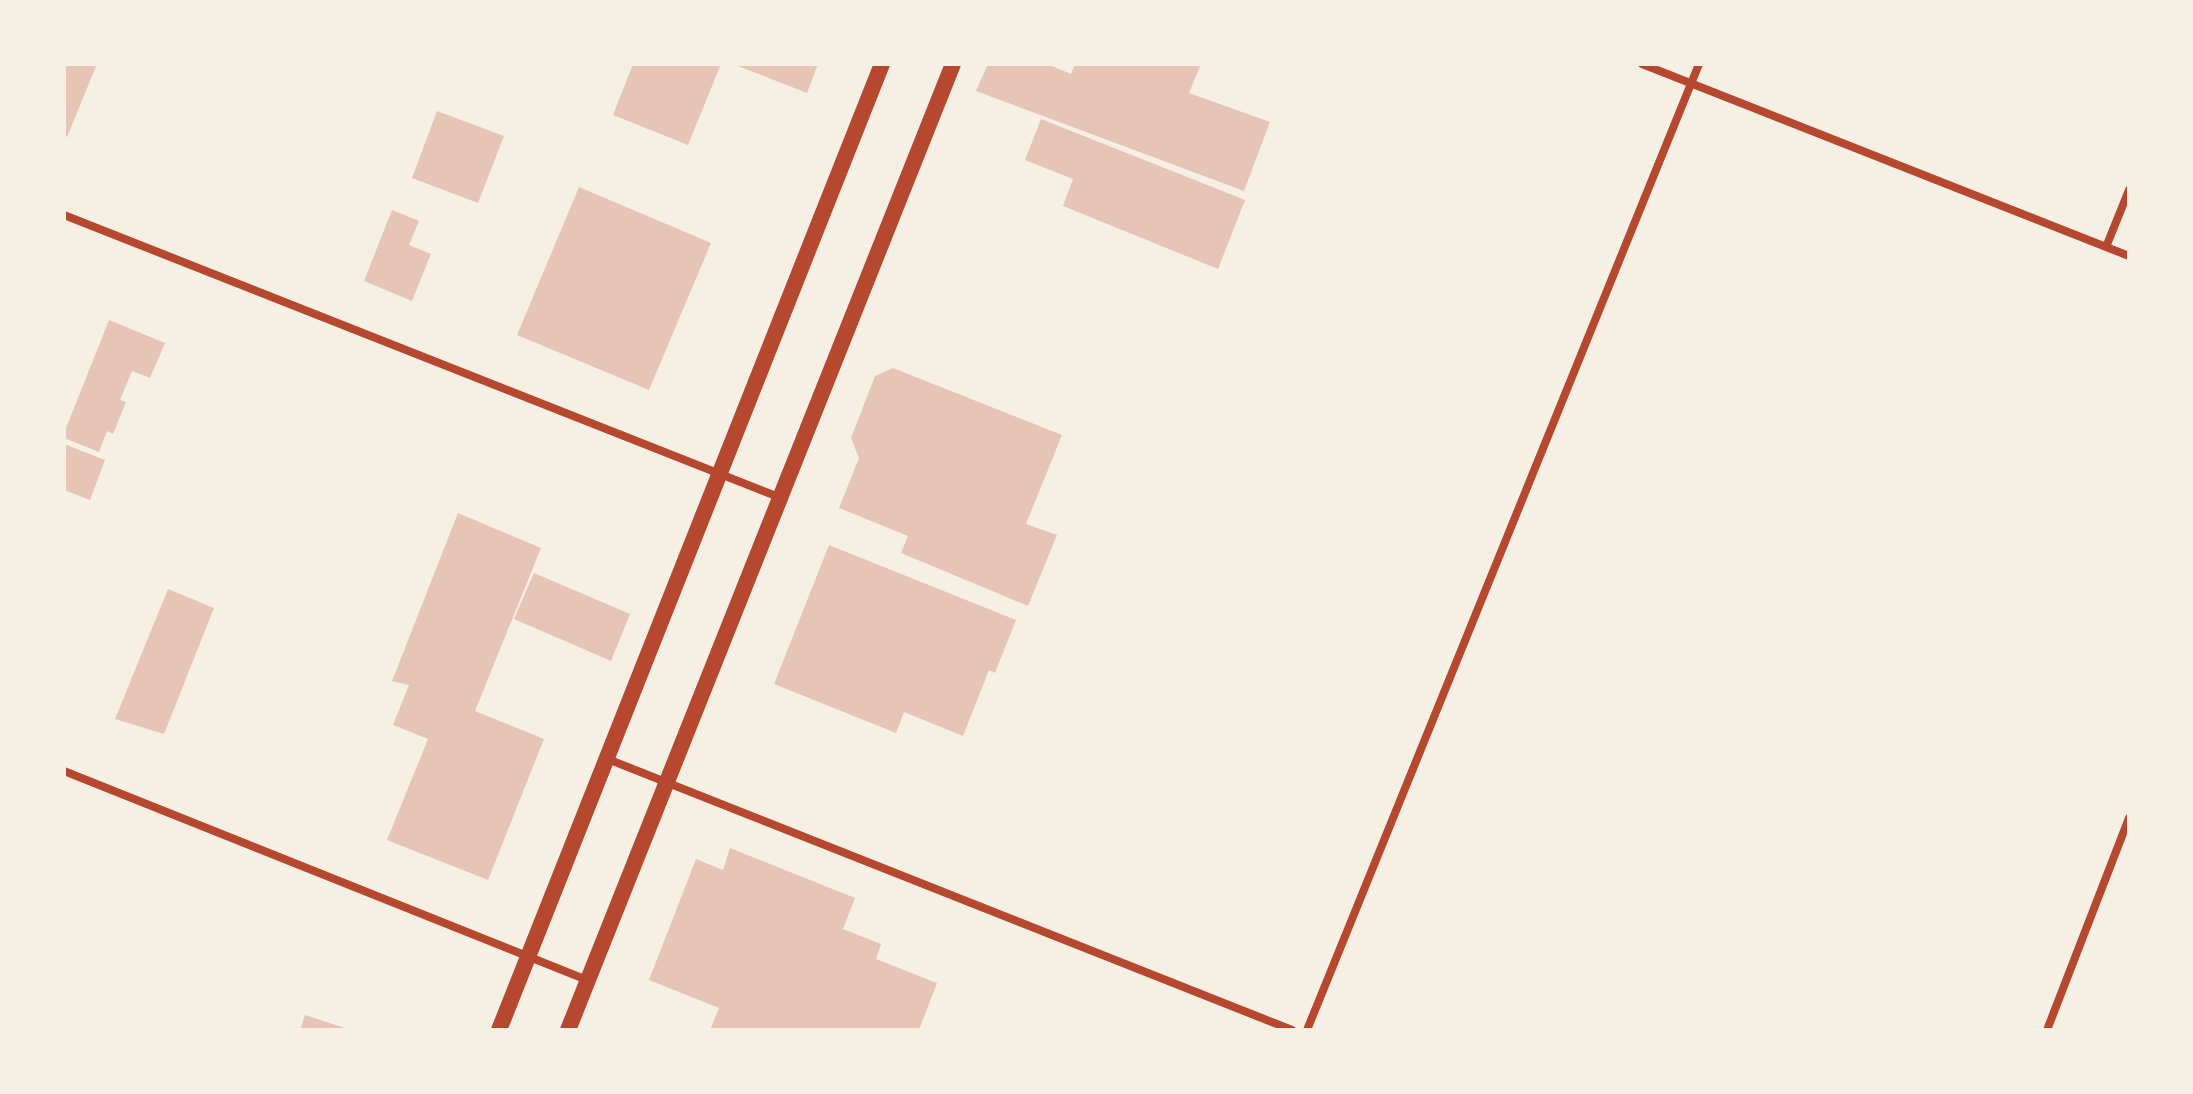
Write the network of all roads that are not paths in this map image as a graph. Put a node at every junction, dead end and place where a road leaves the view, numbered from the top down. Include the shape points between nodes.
1 (882, 64) edge
2 (953, 64) edge
3 (1642, 64) edge
4 (1699, 64) edge
5 (1691, 84) junction
6 (2129, 190) edge
7 (64, 215) edge
8 (2106, 247) junction
9 (2129, 256) edge
10 (720, 472) junction
11 (781, 498) junction
12 (605, 758) junction
13 (64, 771) edge
14 (666, 783) junction
15 (2129, 818) edge
16 (529, 955) junction
17 (587, 980) junction
18 (499, 1030) edge
19 (568, 1030) edge
20 (1292, 1030) edge
21 (1307, 1030) edge
22 (2047, 1030) edge

1 - 10 main road
2 - 11 main road
3 - 5 street
4 - 5 street
5 - 8 street
5 - 21 street
6 - 8 street
7 - 10 street
8 - 9 street
10 - 11 street
10 - 12 main road
11 - 14 main road
12 - 14 street
12 - 16 main road
13 - 16 street
14 - 17 main road
14 - 20 street
15 - 22 street
16 - 17 street
16 - 18 main road
17 - 19 main road

